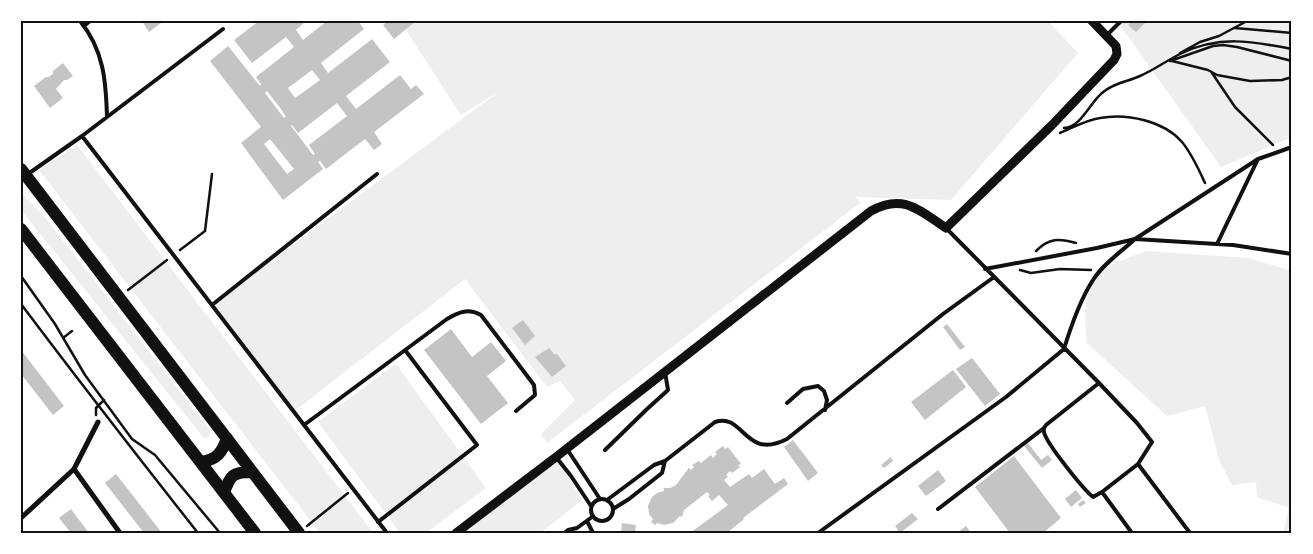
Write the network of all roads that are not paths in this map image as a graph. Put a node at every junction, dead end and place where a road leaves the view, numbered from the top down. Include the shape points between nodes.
1 (80, 21) edge
2 (90, 21) edge
3 (1092, 21) edge
4 (1121, 21) edge
5 (84, 26) junction
6 (223, 29) dead end
7 (1107, 36) junction
8 (107, 117) junction
9 (82, 136) junction
10 (1292, 147) edge
11 (1258, 159) junction
12 (24, 172) edge
13 (377, 174) dead end
14 (946, 228) junction
15 (21, 230) edge
16 (1135, 239) junction
17 (1217, 244) junction
18 (1292, 254) edge
19 (986, 269) junction
20 (994, 277) junction
21 (212, 305) junction
22 (1064, 349) junction
23 (405, 350) junction
24 (665, 372) junction
25 (1099, 383) junction
26 (787, 403) dead end
27 (825, 410) junction
28 (516, 411) dead end
29 (98, 422) road end
30 (304, 426) junction
31 (1044, 428) junction
32 (227, 438) junction
33 (566, 448) junction
34 (605, 450) dead end
35 (556, 457) junction
36 (202, 462) junction
37 (665, 462) junction
38 (1138, 464) junction
39 (74, 469) junction
40 (252, 472) junction
41 (1102, 492) junction
42 (224, 493) junction
43 (600, 499) junction
44 (607, 500) junction
45 (591, 506) junction
46 (613, 509) junction
47 (938, 510) dead end
48 (592, 517) junction
49 (21, 518) edge
50 (587, 521) junction
51 (378, 522) junction
52 (578, 530) edge
53 (299, 532) edge
54 (120, 533) edge
55 (255, 533) edge
56 (387, 533) edge
57 (456, 533) edge
58 (564, 533) edge
59 (593, 533) edge
60 (818, 533) edge
61 (1132, 533) edge
62 (1190, 533) edge

1 - 5 lane
2 - 5 lane
3 - 7 street
4 - 7 lane
5 - 8 lane via 103,66
6 - 8 lane
7 - 14 street via 1117,49 1114,60
8 - 9 lane
9 - 12 lane
9 - 21 lane
10 - 11 lane
11 - 16 lane
11 - 17 lane
12 - 32 main road
13 - 21 lane
14 - 19 lane
14 - 24 street via 903,204 888,203 877,208
15 - 36 main road
16 - 17 lane
16 - 19 lane
16 - 22 lane via 1092,280 1072,322
17 - 18 lane
19 - 20 lane
20 - 22 lane
20 - 27 lane
21 - 30 lane
22 - 25 lane
22 - 60 lane via 1006,397
23 - 28 lane via 458,312 481,315 534,385 535,395
23 - 30 lane
23 - 51 lane via 477,445
24 - 33 street
24 - 34 lane via 668,390
25 - 31 lane
25 - 38 lane via 1152,442
26 - 27 lane via 803,389 818,386 824,390 827,400
27 - 37 lane via 776,444 757,444 730,422 721,420
29 - 39 street
30 - 51 lane
31 - 41 lane via 1054,450 1091,496
31 - 47 lane
32 - 36 main road via 219,456
32 - 40 main road
33 - 35 street
33 - 43 lane
35 - 45 lane
35 - 57 street
36 - 42 main road
37 - 44 lane via 654,465
37 - 46 lane via 662,473
38 - 41 lane
38 - 62 lane
39 - 49 street
39 - 54 street
40 - 42 main road via 232,476
40 - 53 main road
41 - 61 lane
42 - 55 main road
43 - 44 lane
43 - 45 lane
44 - 46 lane
45 - 48 lane
46 - 48 lane via 606,521
48 - 50 lane
50 - 52 lane
50 - 59 lane
51 - 56 lane
52 - 58 lane

